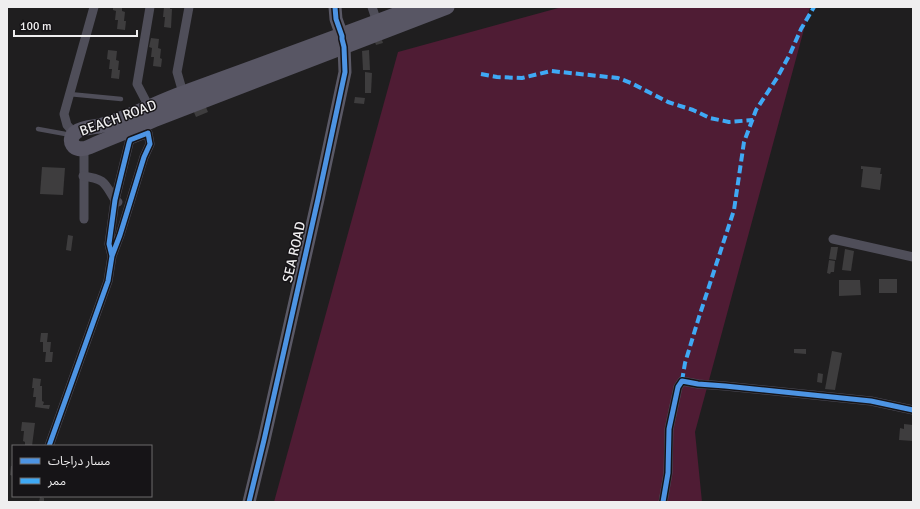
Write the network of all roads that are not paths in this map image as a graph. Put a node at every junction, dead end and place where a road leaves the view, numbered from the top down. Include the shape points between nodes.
1 (94, 7) edge
2 (150, 7) edge
3 (189, 7) edge
4 (335, 7) edge
5 (372, 7) edge
6 (416, 7) edge
7 (447, 7) edge
8 (377, 22) junction
9 (343, 41) junction
10 (183, 93) junction
11 (69, 94) junction
12 (121, 99) dead end
13 (149, 107) junction
14 (120, 126) junction
15 (38, 129) dead end
16 (73, 134) junction
17 (84, 149) junction
18 (83, 176) junction
19 (115, 200) junction
20 (127, 209) junction
21 (84, 220) dead end
22 (833, 239) dead end
23 (112, 256) junction
24 (913, 257) edge
25 (913, 410) edge
26 (50, 445) edge
27 (249, 502) edge
28 (663, 502) edge

1 - 11 street
2 - 13 street via 138,82
3 - 10 street via 177,72
4 - 9 street, SEA ROAD
5 - 8 street
6 - 8 main road, BEACH ROAD
7 - 9 main road, BEACH ROAD
8 - 9 main road, BEACH ROAD
9 - 10 main road, BEACH ROAD
9 - 14 main road, BEACH ROAD via 156,119
9 - 27 street, SEA ROAD via 345,72
10 - 13 main road, BEACH ROAD
11 - 12 lane
11 - 16 street via 64,118
13 - 14 main road, BEACH ROAD
14 - 16 main road, BEACH ROAD
14 - 17 main road, BEACH ROAD
15 - 16 lane
16 - 17 main road, BEACH ROAD via 72,145 77,149
17 - 18 street
18 - 19 street via 102,180
18 - 21 street
19 - 20 street
19 - 20 street via 129,141 148,133 150,144
19 - 23 street via 109,244
20 - 23 street
22 - 24 street
23 - 26 street via 108,281
25 - 28 street via 871,402 682,381 678,387 669,429 668,473

